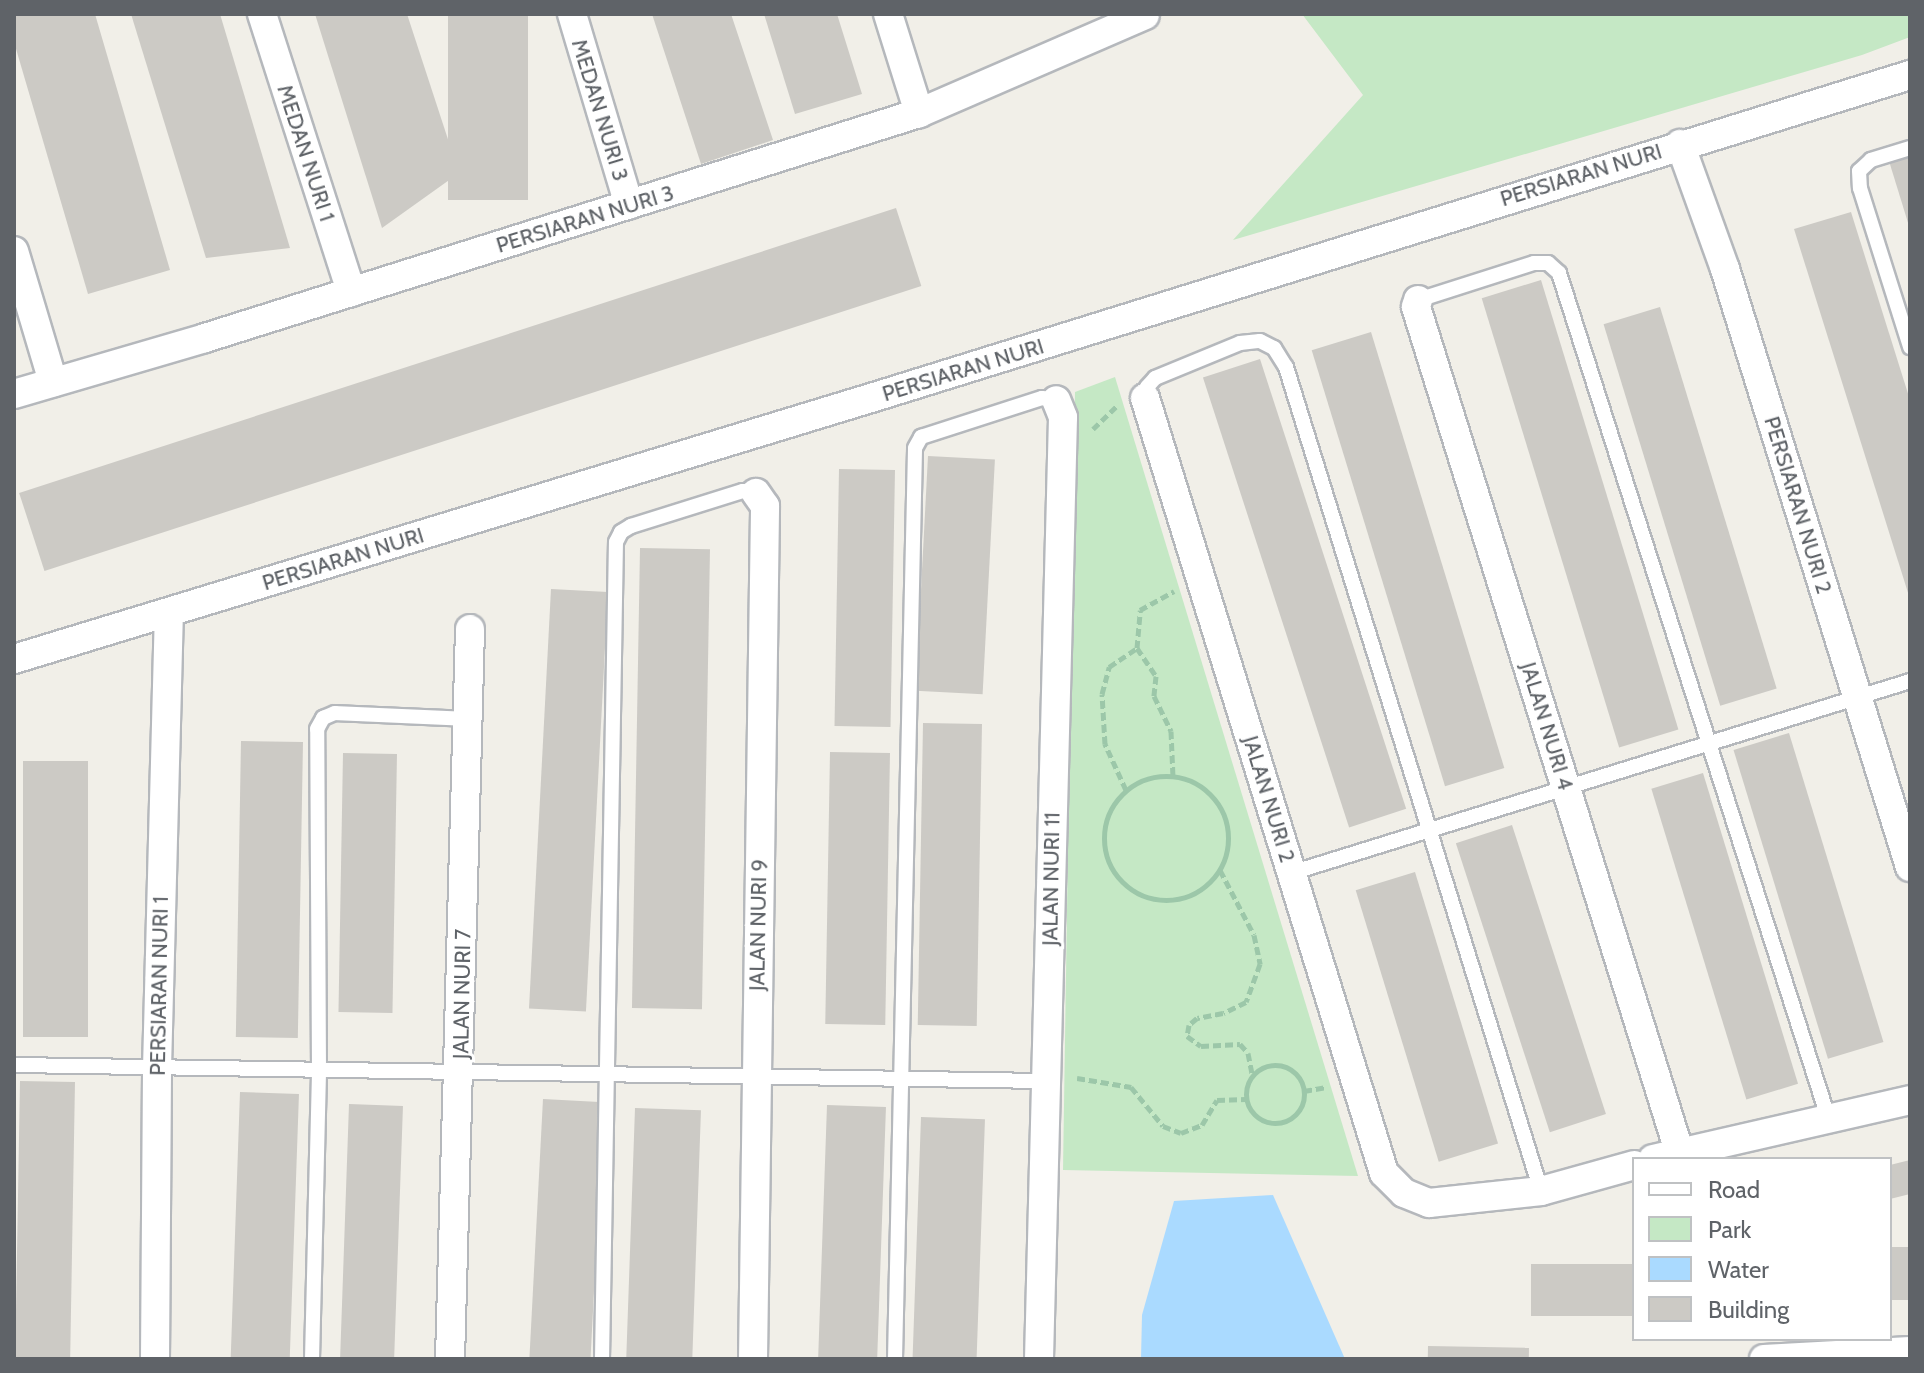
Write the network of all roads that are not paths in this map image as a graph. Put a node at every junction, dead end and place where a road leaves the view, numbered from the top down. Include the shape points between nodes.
1 (262, 14) edge
2 (572, 14) edge
3 (888, 14) edge
4 (1145, 15) edge
5 (1910, 75) edge
6 (919, 113) junction
7 (1680, 144) junction
8 (1910, 148) edge
9 (629, 205) junction
10 (14, 251) edge
11 (351, 292) junction
12 (1418, 300) joint
13 (1910, 347) edge
14 (53, 382) junction
15 (14, 394) edge
16 (1145, 398) joint
17 (1056, 400) joint
18 (756, 493) joint
19 (169, 612) junction
20 (470, 629) dead end
21 (14, 659) edge
22 (1910, 681) edge
23 (1857, 697) junction
24 (468, 719) junction
25 (1709, 743) junction
26 (1566, 788) junction
27 (1429, 830) junction
28 (1910, 867) edge
29 (1291, 873) junction
30 (14, 1065) edge
31 (157, 1068) junction
32 (319, 1070) junction
33 (460, 1072) junction
34 (608, 1074) junction
35 (755, 1076) junction
36 (901, 1078) junction
37 (1046, 1081) junction
38 (1910, 1100) edge
39 (1829, 1120) junction
40 (1666, 1155) edge
41 (1632, 1166) edge
42 (1541, 1191) junction
43 (1910, 1351) edge
44 (155, 1359) edge
45 (312, 1359) edge
46 (450, 1359) edge
47 (602, 1359) edge
48 (753, 1359) edge
49 (895, 1359) edge
50 (1039, 1359) edge
51 (1764, 1359) edge

1 - 11 street, MEDAN NURI 1
2 - 9 street, MEDAN NURI 3
3 - 6 street
4 - 6 street, PERSIARAN NURI 3
5 - 7 street, PERSIARAN NURI
6 - 9 street, PERSIARAN NURI 3
7 - 19 street, PERSIARAN NURI
7 - 23 street, PERSIARAN NURI 2 via 1725,269
8 - 13 lane via 1871,160 1859,171
9 - 11 street, PERSIARAN NURI 3
10 - 14 street
11 - 14 street, PERSIARAN NURI 3
12 - 25 lane via 1534,263 1548,263 1559,273
12 - 26 street, JALAN NURI 4
14 - 15 street, PERSIARAN NURI 3
16 - 27 lane via 1155,378 1240,343 1260,341 1274,348 1286,367
16 - 29 street, JALAN NURI 2
17 - 36 lane via 1042,398 921,437 915,448
17 - 37 street, JALAN NURI 11 via 1063,417
18 - 34 lane via 743,491 631,526 616,542
18 - 35 street, JALAN NURI 9 via 765,506
19 - 21 street, PERSIARAN NURI
19 - 31 street, PERSIARAN NURI 1
20 - 24 street, JALAN NURI 7
22 - 23 lane
23 - 25 lane
23 - 28 street, PERSIARAN NURI 2
24 - 32 lane via 335,713 323,718 317,729
24 - 33 street, JALAN NURI 7
25 - 26 lane
25 - 39 lane
26 - 27 lane
26 - 40 street, JALAN NURI 4
27 - 29 lane
27 - 42 lane
29 - 42 street, JALAN NURI 2 via 1384,1173 1404,1193 1429,1203
30 - 31 lane
31 - 32 lane
31 - 44 street, PERSIARAN NURI 1
32 - 33 lane
32 - 45 lane
33 - 34 lane
33 - 46 street, JALAN NURI 7
34 - 35 lane
34 - 47 lane
35 - 36 lane
35 - 48 street, JALAN NURI 9
36 - 37 lane
36 - 49 lane
37 - 50 street, JALAN NURI 11
38 - 39 street
39 - 40 street
41 - 42 street
43 - 51 street

